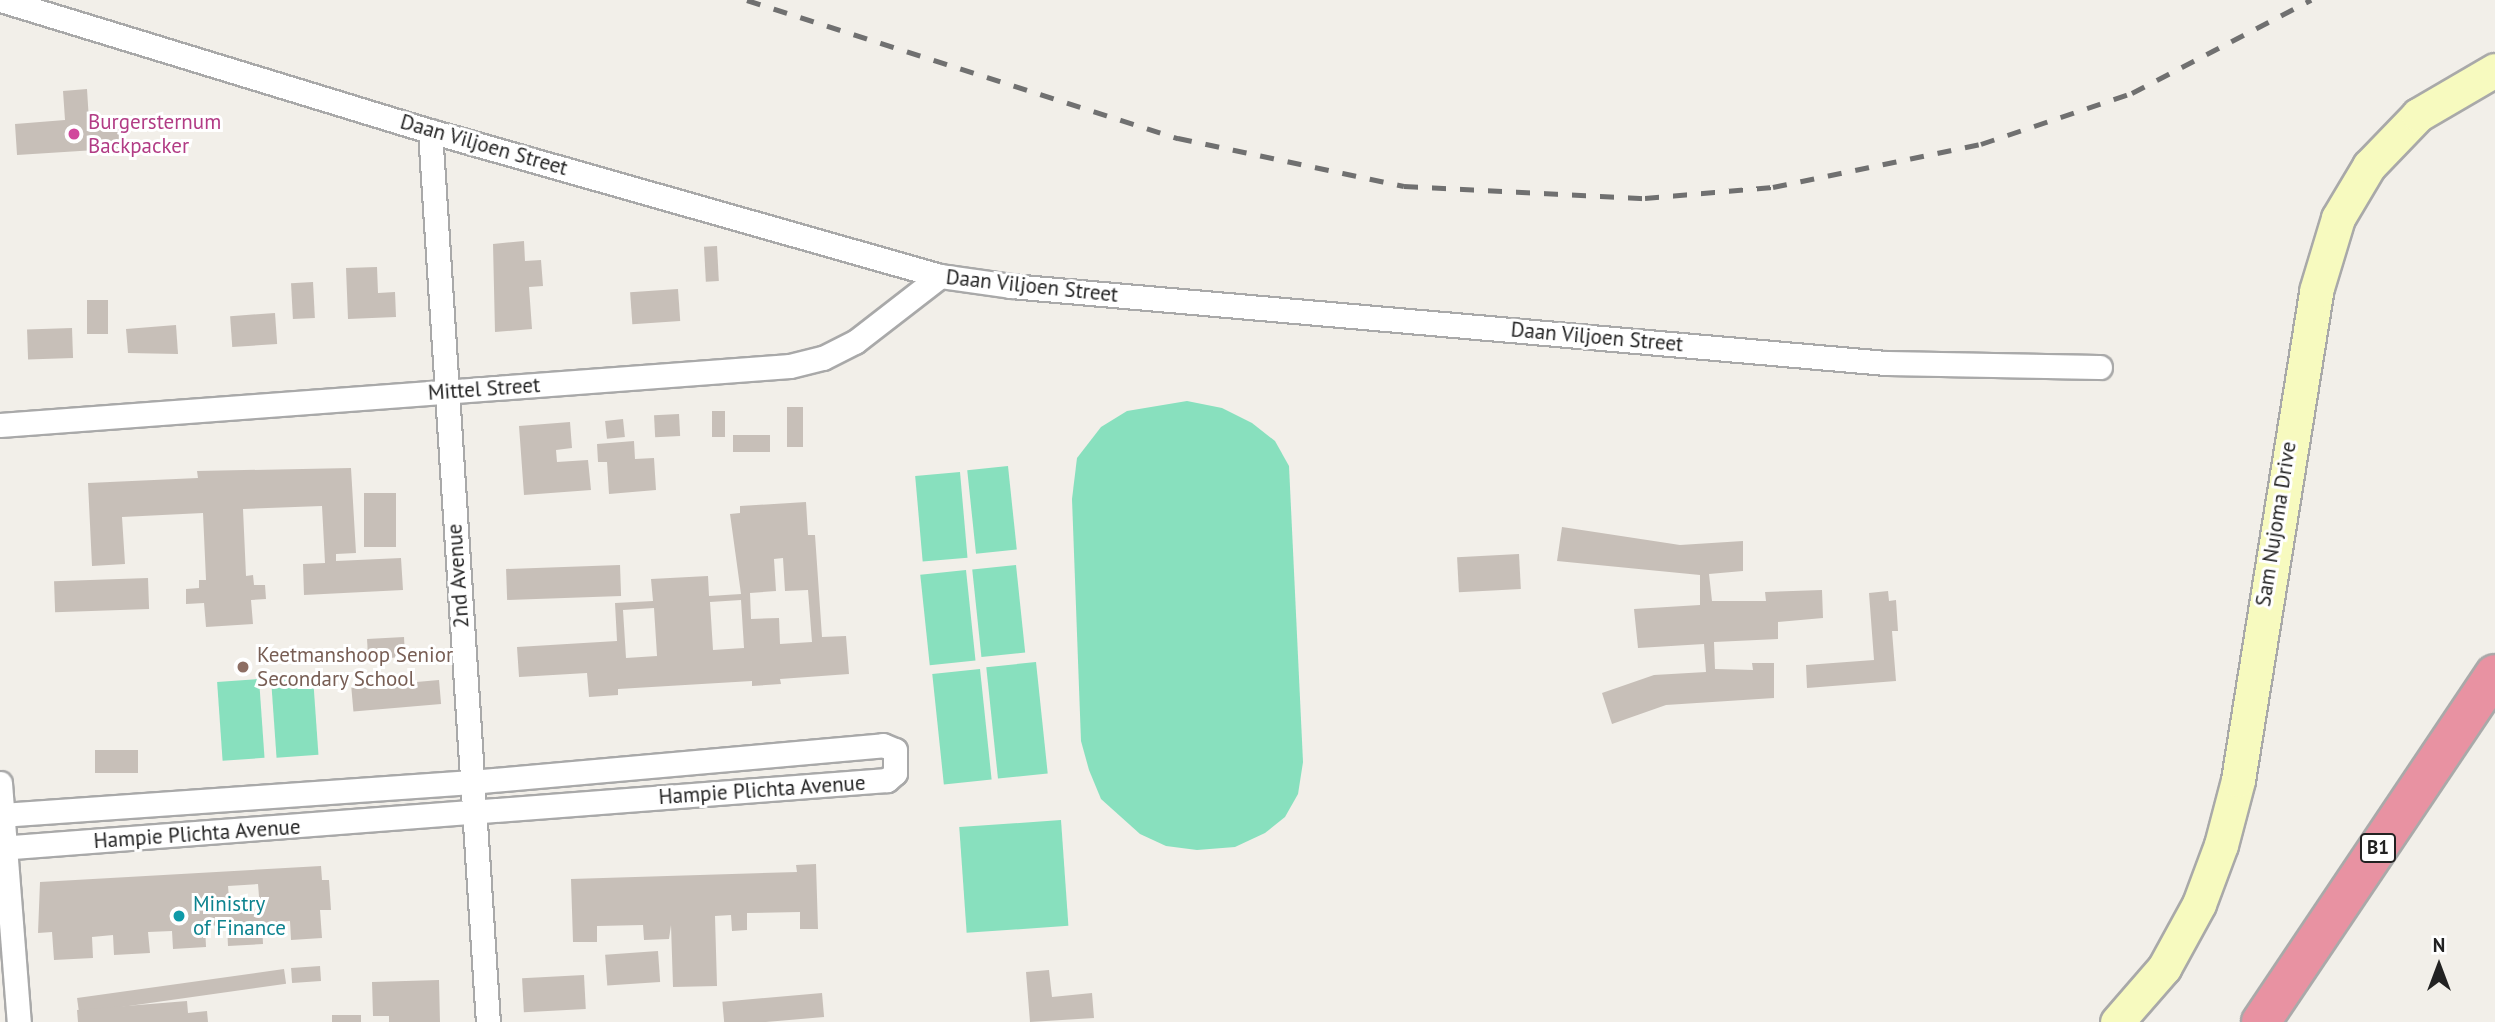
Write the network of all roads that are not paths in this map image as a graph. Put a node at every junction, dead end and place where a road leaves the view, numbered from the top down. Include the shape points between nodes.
1 (1, 0) edge
2 (2495, 69) edge
3 (429, 131) junction
4 (940, 276) junction
5 (2100, 367) dead end
6 (445, 391) junction
7 (0, 425) edge
8 (2495, 674) edge
9 (471, 782) junction
10 (0, 783) edge
11 (474, 814) junction
12 (1, 815) edge
13 (2, 847) edge
14 (19, 1022) edge
15 (488, 1022) edge
16 (2118, 1022) edge
17 (2261, 1022) edge

1 - 3 street, Daan Viljoen Street
2 - 16 main road, Sam Nujoma Drive via 2418,115 2369,166 2338,218 2316,291 2242,758 2221,845 2199,904 2164,968
3 - 4 street, Daan Viljoen Street
3 - 6 street, 2nd Avenue
4 - 5 street, Daan Viljoen Street via 1886,363
4 - 6 street, Mittel Street via 855,342 823,358 790,366
6 - 7 street, Mittel Street
6 - 9 street, 2nd Avenue
8 - 17 highway, B1
9 - 11 street, 2nd Avenue
9 - 11 street, Hampie Plichta Avenue via 883,745 895,750 895,773 887,780
9 - 12 street, Hampie Plichta Avenue
10 - 12 street
11 - 13 street, Hampie Plichta Avenue
11 - 15 street, 2nd Avenue
12 - 13 street
13 - 14 street

